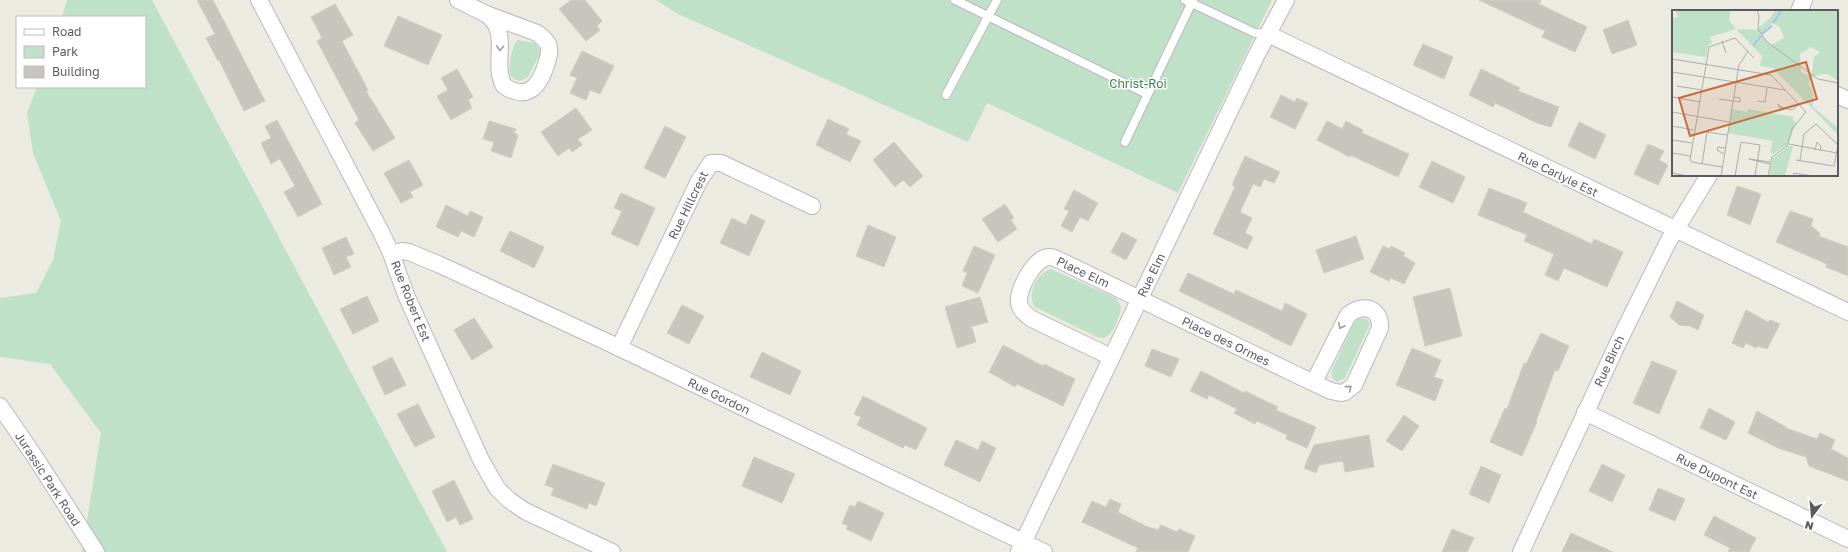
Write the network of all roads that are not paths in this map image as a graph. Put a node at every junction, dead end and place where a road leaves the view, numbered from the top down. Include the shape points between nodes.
1 (260, 0) edge
2 (458, 0) edge
3 (955, 0) edge
4 (997, 0) edge
5 (1286, 0) edge
6 (1804, 0) edge
7 (1190, 1) edge
8 (1799, 10) edge
9 (486, 14) junction
10 (988, 16) junction
11 (1268, 34) junction
12 (1147, 94) junction
13 (946, 95) dead end
14 (1838, 95) edge
15 (1848, 100) edge
16 (1125, 142) dead end
17 (1708, 176) edge
18 (812, 206) dead end
19 (1675, 230) junction
20 (391, 253) junction
21 (1139, 299) junction
22 (1848, 312) edge
23 (619, 348) junction
24 (1111, 357) junction
25 (1314, 382) junction
26 (0, 406) edge
27 (1585, 412) junction
28 (1848, 539) edge
29 (1021, 547) edge
30 (96, 552) edge
31 (612, 552) edge
32 (1044, 552) edge
33 (1521, 552) edge

1 - 20 street, Rue Robert Est
2 - 9 street
3 - 10 lane
4 - 10 lane
5 - 11 street, Rue Elm
6 - 8 street
7 - 11 lane via 1255,33
7 - 12 lane
9 -> 9 street via 497,24 498,72 504,86 516,92 532,89 538,83 547,62 548,44 537,33
10 - 12 lane
10 - 13 lane
11 - 19 street, Rue Carlyle Est
11 - 21 street, Rue Elm
12 - 16 lane
14 - 15 street
17 - 19 street, Rue Birch
18 - 23 street, Rue Hillcrest via 721,163 711,163 699,181
19 - 22 street, Rue Carlyle Est
19 - 27 street, Rue Birch
20 - 23 street, Rue Gordon via 402,251 414,254
20 - 31 street, Rue Robert Est via 406,295 481,460 497,488 525,511
21 - 24 street, Rue Elm
21 - 24 street, Place Elm via 1049,257 1035,264 1020,291 1019,303 1028,316
21 - 25 street, Place des Ormes
23 - 29 street, Rue Gordon
24 - 29 street, Rue Elm
25 -> 25 street, Place des Ormes via 1336,392 1349,390 1380,328 1376,314 1367,308 1357,308 1348,314
26 - 30 street, Jurassic Park Road
27 - 28 street, Rue Dupont Est
27 - 33 street, Rue Birch
29 - 32 street, Rue Gordon

